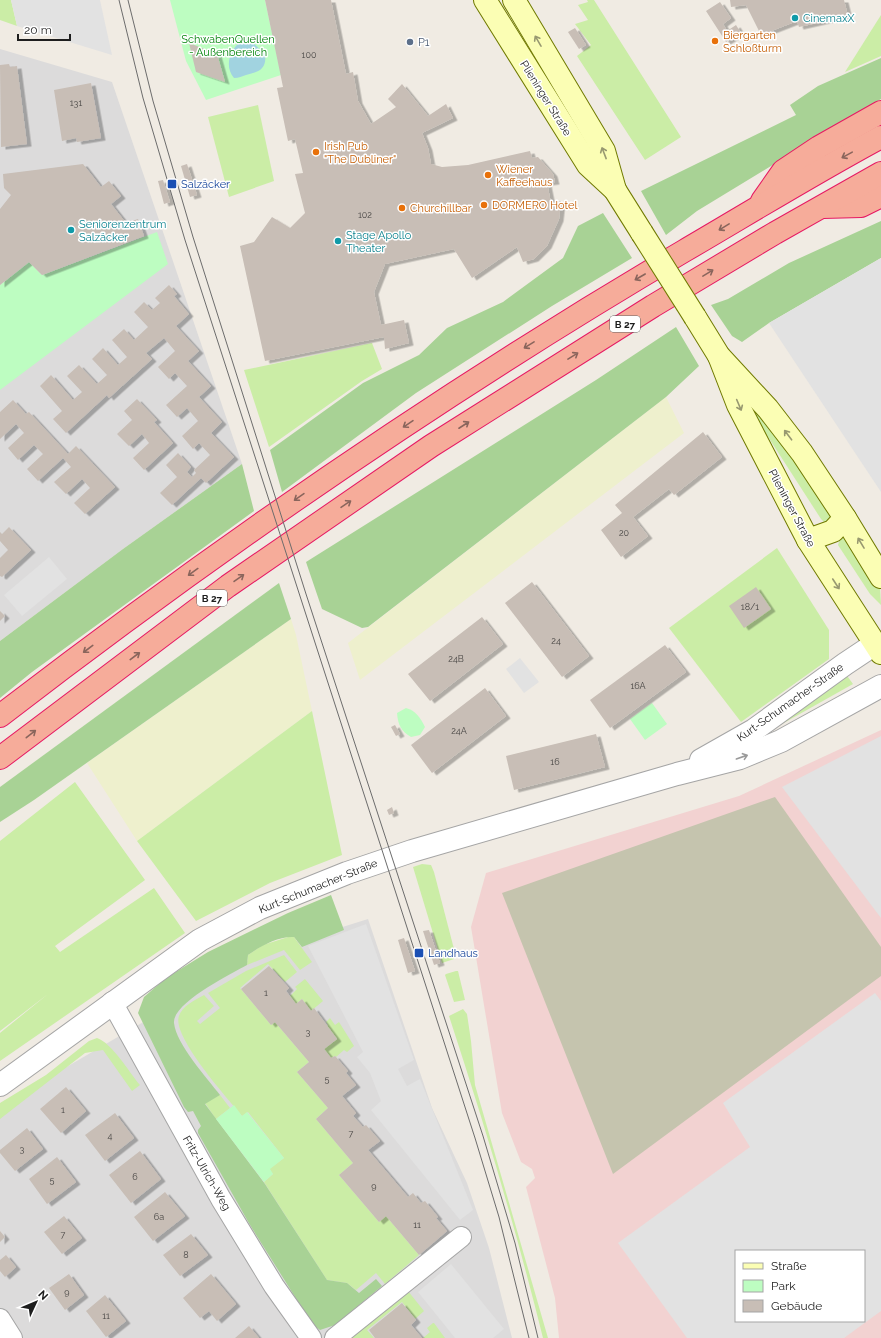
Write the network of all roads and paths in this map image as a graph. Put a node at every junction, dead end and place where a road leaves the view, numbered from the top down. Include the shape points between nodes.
1 (485, 0) edge
2 (514, 0) edge
3 (881, 112) edge
4 (881, 136) edge
5 (881, 173) edge
6 (615, 190) junction
7 (881, 196) edge
8 (758, 207) junction
9 (822, 207) junction
10 (719, 356) junction
11 (845, 518) junction
12 (808, 540) junction
13 (881, 577) edge
14 (880, 645) edge
15 (881, 672) edge
16 (873, 689) edge
17 (0, 716) edge
18 (0, 758) edge
19 (677, 774) junction
20 (112, 1002) junction
21 (0, 1084) edge
22 (461, 1237) dead end
23 (0, 1319) edge
24 (12, 1338) edge
25 (311, 1338) edge
26 (335, 1338) edge

1 - 6 main road, Plieninger Straße via 588,165
6 -> 2 main road, Plieninger Straße via 604,151
3 - 8 highway via 783,171
4 -> 8 highway
5 - 9 highway, B 27
6 - 10 main road, Plieninger Straße, bridge
7 - 9 highway, B 27 via 860,206
8 -> 17 highway via 506,359 322,481 142,609
18 -> 9 highway, B 27 via 228,586 424,451 654,306
11 -> 10 main road, Plieninger Straße via 802,453 768,409
10 -> 12 main road, Plieninger Straße via 742,412
11 - 12 main road via 833,531
13 -> 11 main road, Plieninger Straße
12 -> 14 main road, Plieninger Straße via 855,614
14 - 19 street, Kurt-Schumacher-Straße via 845,664 754,730
15 - 16 street
19 -> 16 street, Kurt-Schumacher-Straße via 740,758 781,741
19 - 20 street, Kurt-Schumacher-Straße via 412,850 260,908 200,940
20 - 21 street, Kurt-Schumacher-Straße
20 - 25 street, Fritz-Ulrich-Weg via 221,1199 274,1286
22 - 26 street
23 - 24 street

